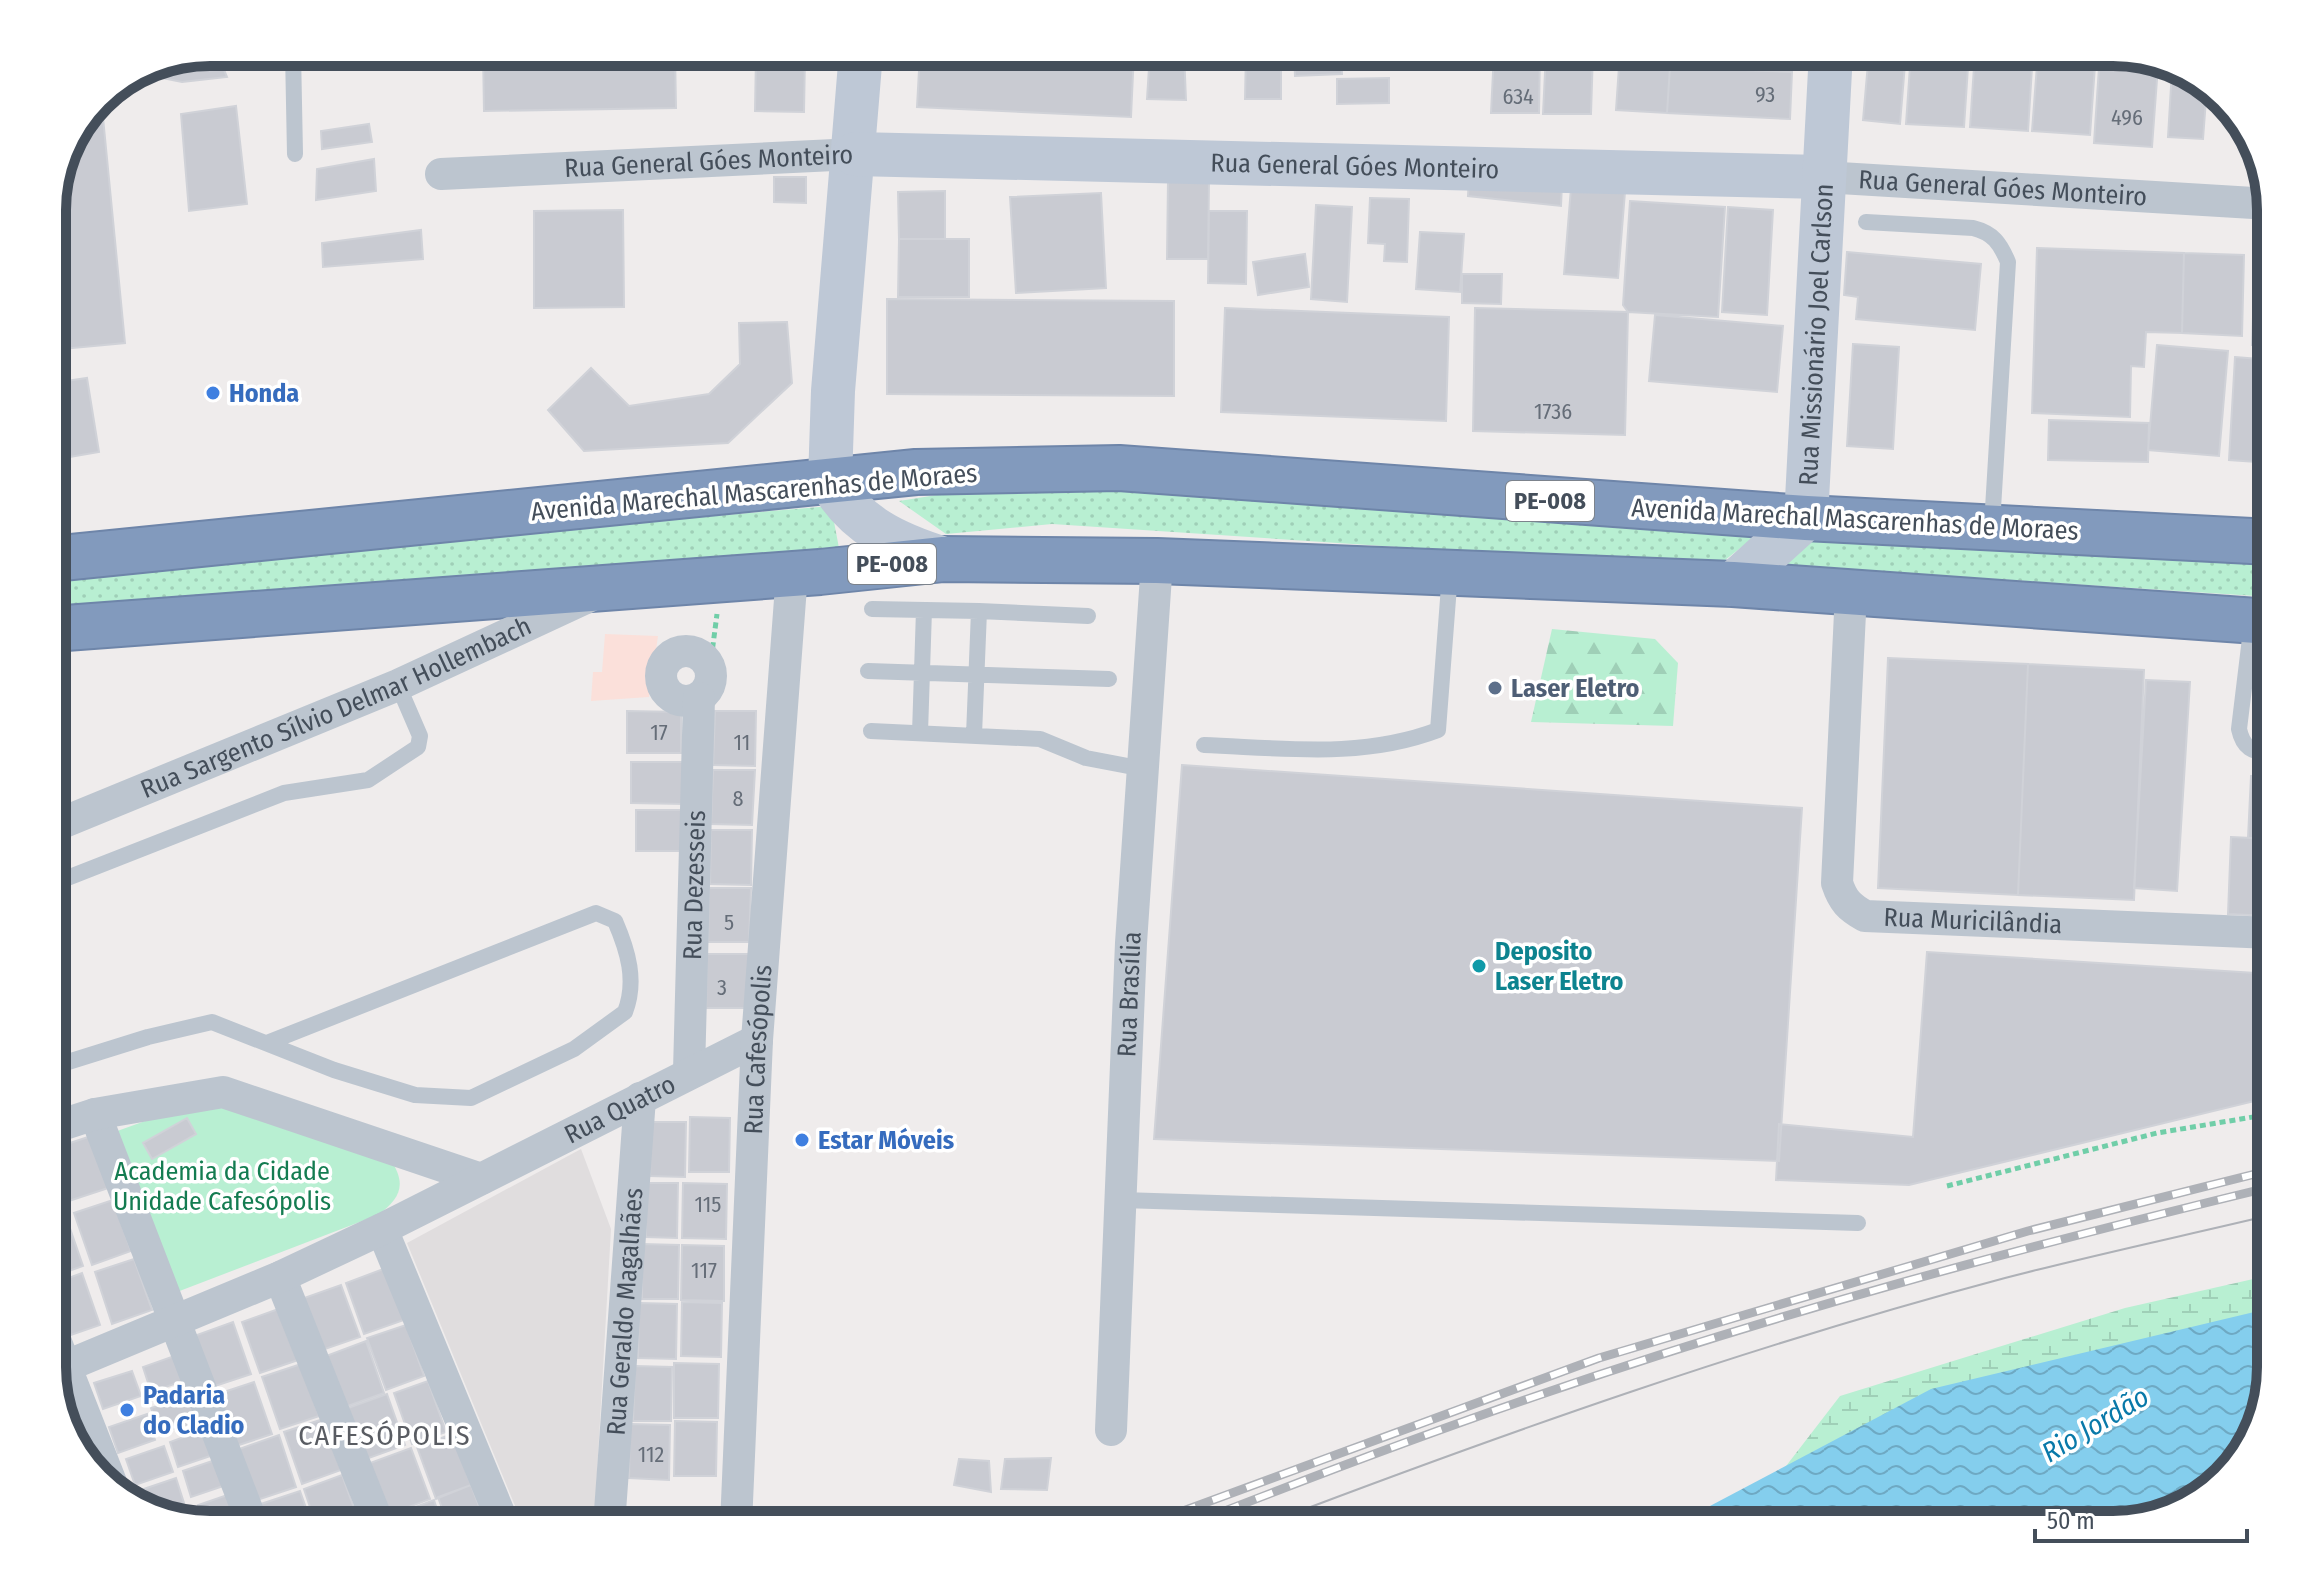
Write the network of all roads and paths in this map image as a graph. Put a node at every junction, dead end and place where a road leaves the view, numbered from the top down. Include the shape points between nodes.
1 (293, 66) edge
2 (860, 66) edge
3 (1830, 66) edge
4 (295, 154) dead end
5 (855, 154) junction
6 (441, 174) dead end
7 (1823, 177) junction
8 (2257, 203) edge
9 (1866, 222) dead end
10 (830, 481) junction
11 (1806, 518) junction
12 (1992, 527) junction
13 (2257, 541) edge
14 (66, 558) edge
15 (944, 559) junction
16 (1157, 561) junction
17 (792, 573) junction
18 (1450, 573) junction
19 (616, 584) junction
20 (1733, 584) junction
21 (1851, 592) junction
22 (872, 609) dead end
23 (924, 610) junction
24 (979, 611) junction
25 (1088, 616) dead end
26 (2257, 621) edge
27 (66, 628) edge
28 (2257, 641) edge
29 (868, 671) dead end
30 (922, 673) junction
31 (976, 674) junction
32 (1109, 679) dead end
33 (398, 685) junction
34 (699, 698) dead end
35 (871, 731) dead end
36 (920, 733) junction
37 (974, 735) junction
38 (1204, 745) dead end
39 (2257, 751) edge
40 (1135, 766) junction
41 (66, 821) edge
42 (66, 879) edge
43 (2257, 932) edge
44 (757, 1040) junction
45 (267, 1043) junction
46 (66, 1063) edge
47 (689, 1071) junction
48 (640, 1098) junction
49 (95, 1114) junction
50 (2257, 1116) edge
51 (66, 1123) edge
52 (481, 1179) junction
53 (1947, 1186) dead end
54 (1122, 1200) junction
55 (1858, 1223) dead end
56 (382, 1229) junction
57 (280, 1277) junction
58 (174, 1322) junction
59 (66, 1367) edge
60 (68, 1390) edge
61 (1111, 1430) dead end
62 (100, 1460) edge
63 (248, 1511) edge
64 (373, 1511) edge
65 (498, 1511) edge
66 (610, 1511) edge
67 (737, 1511) edge

1 - 4 lane
2 - 5 main road
3 - 7 main road, Rua Missionário Joel Carlson
5 - 6 street, Rua General Góes Monteiro
5 - 7 main road, Rua General Góes Monteiro
5 - 10 main road
7 - 8 street, Rua General Góes Monteiro
7 - 11 main road, Rua Missionário Joel Carlson
9 - 12 lane via 1988,232 2008,262
10 - 11 highway, Avenida Marechal Mascarenhas de Moraes / PE-008 via 916,472 1119,468
10 - 14 highway, Avenida Marechal Mascarenhas de Moraes / PE-008
10 - 15 main road via 863,522 899,545
11 - 12 highway, Avenida Marechal Mascarenhas de Moraes / PE-008
11 - 20 main road, Rua Missionário Joel Carlson
12 - 13 highway, Avenida Marechal Mascarenhas de Moraes / PE-008
15 - 16 highway, PE-008
15 - 17 highway, PE-008
16 - 18 highway, PE-008
16 - 40 street, Rua Brasília
17 - 19 highway, PE-008
17 - 44 street, Rua Cafesópolis
18 - 20 highway, PE-008
18 - 38 lane via 1438,730 1355,751
19 - 27 highway, PE-008
19 - 33 street, Rua Sargento Sílvio Delmar Hollembach
20 - 21 highway, PE-008
21 - 26 highway, PE-008
21 - 43 street, Rua Muricilândia via 1837,883 1852,909 1865,916
22 - 23 lane
23 - 24 lane
23 - 30 lane
24 - 25 lane
24 - 31 lane
28 - 39 lane via 2239,729 2242,743
29 - 30 lane
30 - 31 lane
30 - 36 lane
31 - 32 lane
31 - 37 lane
33 - 41 street, Rua Sargento Sílvio Delmar Hollembach
33 - 42 lane via 420,736 418,747 379,774 284,793
34 - 47 street, Rua Dezesseis
35 - 36 lane
36 - 37 lane
37 - 40 lane via 1040,739 1086,758
40 - 54 street, Rua Brasília
44 - 47 street, Rua Quatro
44 - 67 street, Rua Cafesópolis
45 - 45 lane via 415,1095 471,1098 574,1049 625,1012 631,978 626,947 615,921 596,913
45 - 46 lane via 227,1025 199,1023
47 - 48 street, Rua Quatro
48 - 52 street, Rua Quatro
48 - 66 street, Rua Geraldo Magalhães
49 - 51 street
49 - 52 street via 210,1092 232,1093
49 - 58 street
50 - 53 path via 2157,1133
52 - 56 street, Rua Quatro
54 - 55 lane
54 - 61 street, Rua Brasília
56 - 57 street, Rua Quatro
56 - 65 street
57 - 58 street, Rua Quatro
57 - 64 street
58 - 59 street, Rua Quatro
58 - 63 street
60 - 62 street

